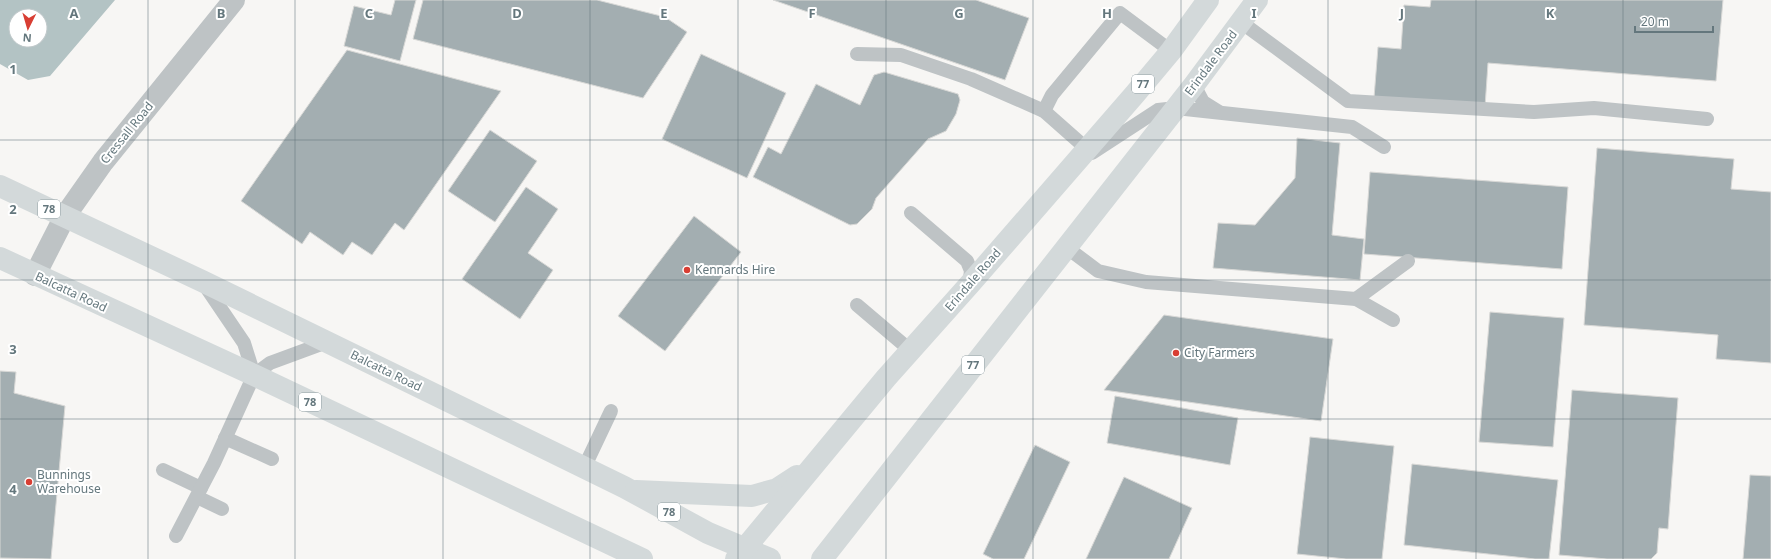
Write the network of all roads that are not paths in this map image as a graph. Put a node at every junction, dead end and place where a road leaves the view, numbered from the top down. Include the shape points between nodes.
1 (234, 0) edge
2 (1208, 0) edge
3 (1257, 0) edge
4 (1241, 22) junction
5 (1171, 52) junction
6 (857, 54) dead end
7 (1194, 85) junction
8 (1176, 108) junction
9 (1044, 111) junction
10 (1222, 114) junction
11 (1708, 119) dead end
12 (1384, 148) dead end
13 (1080, 157) junction
14 (0, 186) edge
15 (911, 213) dead end
16 (64, 216) junction
17 (1066, 247) junction
18 (0, 258) edge
19 (1408, 261) dead end
20 (34, 275) junction
21 (202, 281) junction
22 (969, 285) junction
23 (1356, 299) junction
24 (857, 305) dead end
25 (1393, 320) dead end
26 (327, 342) junction
27 (910, 350) junction
28 (254, 376) junction
29 (611, 412) dead end
30 (225, 438) junction
31 (272, 459) dead end
32 (584, 468) junction
33 (809, 469) junction
34 (162, 470) dead end
35 (631, 491) junction
36 (199, 492) junction
37 (222, 509) dead end
38 (176, 536) dead end
39 (623, 554) edge
40 (740, 554) edge
41 (642, 559) edge
42 (770, 559) edge
43 (822, 559) edge

1 - 16 street, Cressall Road via 103,162
2 - 5 main road, Erindale Road / 77
3 - 4 main road, Erindale Road / 77
4 - 7 main road, Erindale Road / 77
4 - 11 lane via 1348,101 1534,112 1594,108
5 - 9 lane via 1120,13 1052,95
5 - 13 main road, Erindale Road / 77
6 - 9 lane via 901,55 971,79
7 - 8 main road, Erindale Road / 77
7 - 10 lane via 1203,102
8 - 10 lane
8 - 13 lane via 1158,110
8 - 17 main road, Erindale Road / 77
9 - 13 lane
10 - 12 lane via 1352,127
13 - 22 main road, Erindale Road / 77
14 - 16 main road, Balcatta Road / 78
15 - 22 lane via 967,261 971,271
16 - 20 street, Cressall Road
16 - 21 main road, Balcatta Road / 78
17 - 23 lane via 1098,271 1146,282
17 - 43 main road, Erindale Road / 77
18 - 20 main road, Balcatta Road / 78
19 - 23 lane
20 - 28 main road, Balcatta Road / 78
21 - 26 main road, Balcatta Road / 78
21 - 28 lane via 244,343
22 - 27 main road, Erindale Road / 77
23 - 25 lane
24 - 27 lane
26 - 28 lane via 270,363
26 - 32 main road, Balcatta Road / 78
27 - 33 main road, Erindale Road / 77
28 - 30 lane
28 - 39 main road, Balcatta Road / 78
29 - 32 lane
30 - 31 lane
30 - 36 lane
32 - 35 main road, Balcatta Road / 78
33 - 35 main road via 777,489 752,496
33 - 40 main road, Erindale Road / 77
34 - 36 lane
35 - 40 main road, Balcatta Road / 78 via 708,532
36 - 37 lane
36 - 38 lane
39 - 41 main road, Balcatta Road / 78
40 - 42 main road, Balcatta Road / 78

